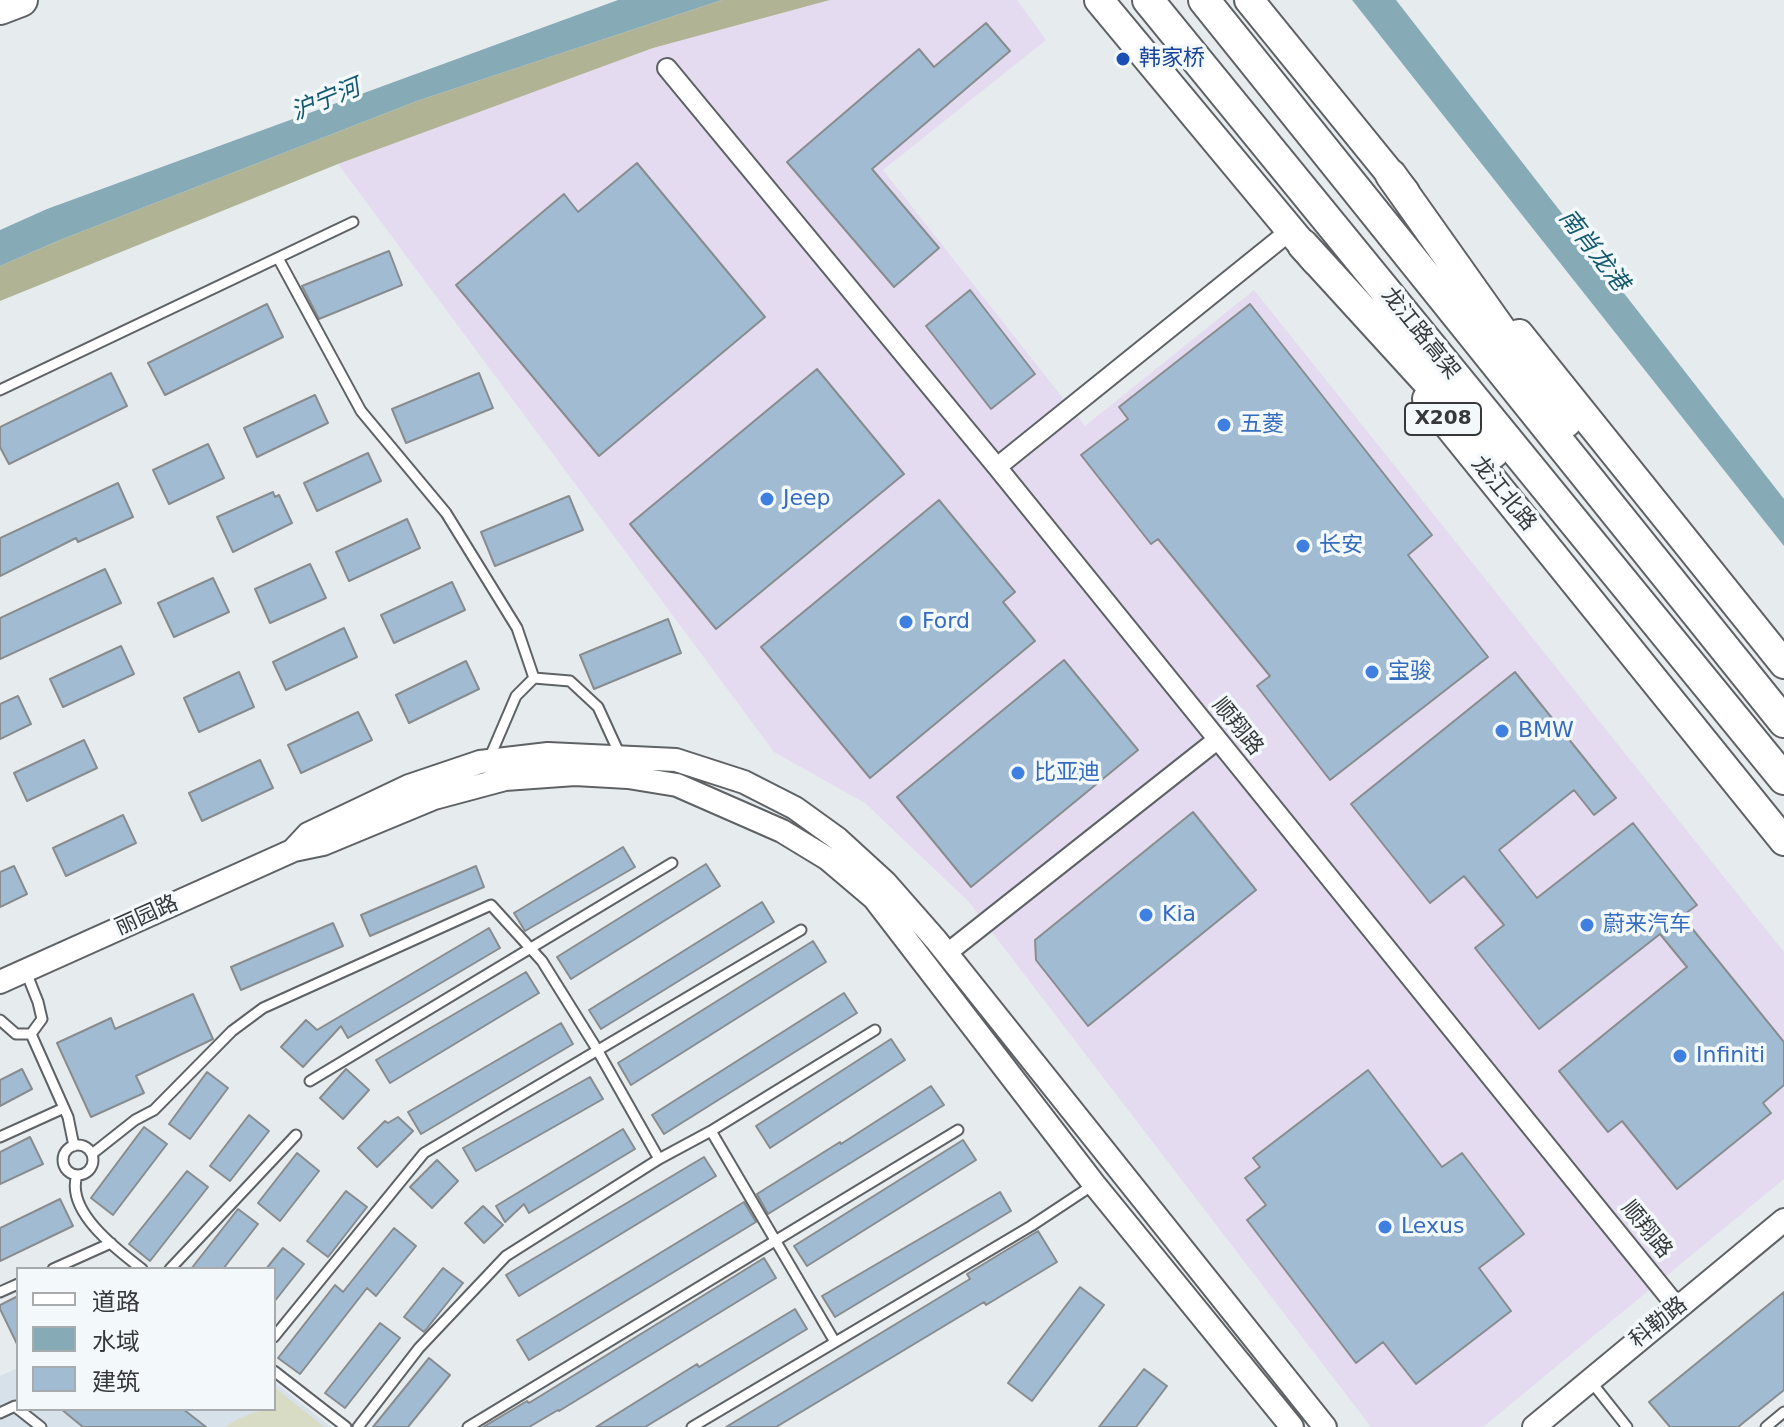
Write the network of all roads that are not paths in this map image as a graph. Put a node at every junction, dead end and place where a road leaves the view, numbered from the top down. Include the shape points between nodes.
1 (21, 0) edge
2 (1099, 0) edge
3 (1148, 0) edge
4 (1204, 0) edge
5 (1249, 0) edge
6 (0, 8) edge
7 (667, 68) dead end
8 (1391, 175) junction
9 (353, 222) dead end
10 (1296, 238) junction
11 (278, 258) junction
12 (0, 390) edge
13 (997, 467) junction
14 (1784, 664) edge
15 (1746, 675) junction
16 (534, 678) junction
17 (1716, 696) junction
18 (1784, 722) edge
19 (1217, 740) junction
20 (620, 755) junction
21 (488, 761) junction
22 (1784, 779) edge
23 (1784, 841) edge
24 (294, 850) junction
25 (672, 863) dead end
26 (801, 930) dead end
27 (531, 949) junction
28 (946, 954) junction
29 (25, 970) junction
30 (0, 982) edge
31 (0, 1020) edge
32 (875, 1030) dead end
33 (31, 1034) junction
34 (597, 1050) junction
35 (310, 1081) dead end
36 (64, 1108) junction
37 (958, 1130) dead end
38 (711, 1131) junction
39 (296, 1135) dead end
40 (0, 1137) edge
41 (74, 1146) junction
42 (92, 1154) junction
43 (659, 1159) junction
44 (77, 1175) junction
45 (1094, 1184) junction
46 (1784, 1220) edge
47 (775, 1241) junction
48 (111, 1243) junction
49 (57, 1267) edge
50 (140, 1267) edge
51 (172, 1267) edge
52 (1678, 1308) junction
53 (276, 1335) edge
54 (835, 1342) junction
55 (276, 1373) edge
56 (1589, 1379) junction
57 (21, 1411) edge
58 (1784, 1412) edge
59 (41, 1427) edge
60 (346, 1427) edge
61 (358, 1427) edge
62 (468, 1427) edge
63 (692, 1427) edge
64 (1292, 1427) edge
65 (1325, 1427) edge
66 (1534, 1427) edge
67 (1627, 1427) edge
68 (1766, 1427) edge

1 - 6 highway
2 - 10 main road, 龙江北路 / X208
3 - 17 highway, 龙江路高架
4 - 15 highway, 龙江路高架
5 - 8 main road
7 - 13 street, 顺翔路
8 - 14 main road
8 - 15 highway
9 - 11 lane
10 - 13 street
10 - 17 highway
10 - 23 main road, 龙江北路 / X208
11 - 12 lane
11 - 16 lane via 361,411 446,513 517,628
13 - 19 street, 顺翔路
15 - 18 highway, 龙江路高架
16 - 20 lane via 570,681 598,707
16 - 21 lane via 516,696
17 - 22 highway, 龙江路高架
19 - 28 street
19 - 52 street, 顺翔路
20 - 21 street via 548,754
20 - 28 street via 676,760 744,782 795,808 885,882
21 - 24 street via 409,786 308,834
24 - 29 street, 丽园路
24 - 45 street via 323,844 434,798 505,779 628,777 677,785 728,806 828,859 874,898
25 - 27 lane
26 - 34 lane
27 - 34 lane
27 - 35 lane
27 - 42 lane via 491,905 263,1008 232,1031 154,1110
28 - 65 street
29 - 30 street, 丽园路
29 - 33 lane via 42,1019
31 - 33 lane via 16,1034
32 - 38 lane
33 - 36 lane
34 - 43 lane
34 - 53 lane via 424,1153
36 - 40 lane
36 - 41 lane
37 - 47 lane
38 - 43 lane
38 - 47 lane
39 - 51 lane
41 - 42 lane
41 - 44 lane via 65,1152 63,1162
42 - 44 lane via 87,1173
43 - 61 lane via 506,1256 419,1348
44 - 48 lane via 75,1195
45 - 54 lane
45 - 64 street
46 - 52 street, 科勒路
47 - 54 lane
47 - 62 lane
48 - 49 lane
48 - 50 lane
52 - 56 street, 科勒路
54 - 63 lane
55 - 60 lane
56 - 66 street, 科勒路
56 - 67 lane
57 - 59 lane
58 - 68 lane

